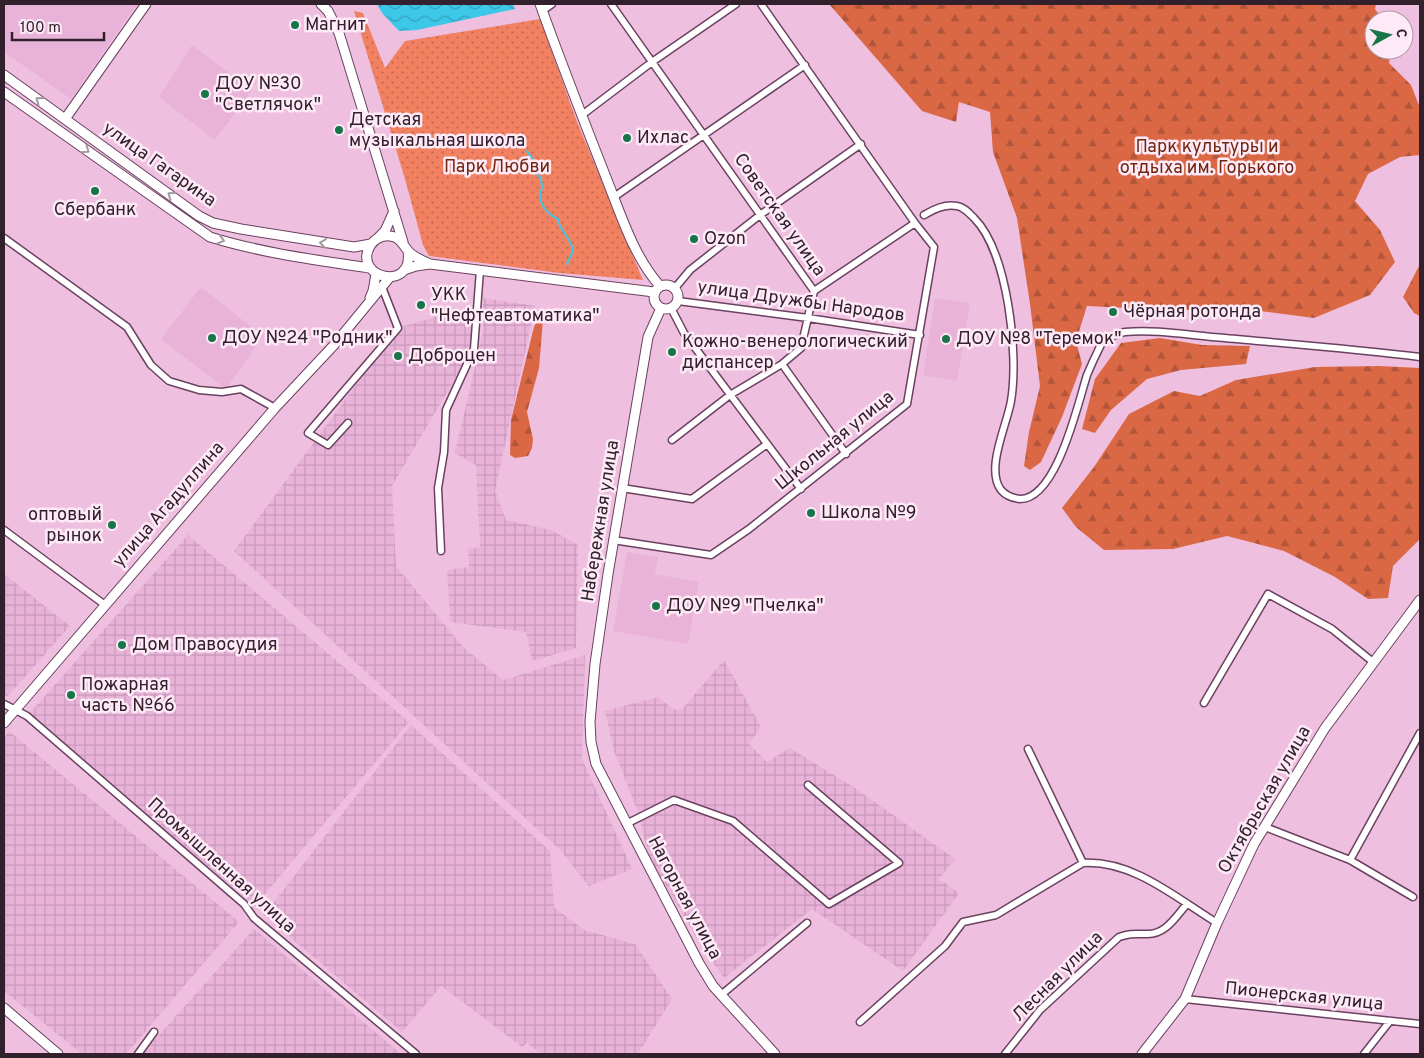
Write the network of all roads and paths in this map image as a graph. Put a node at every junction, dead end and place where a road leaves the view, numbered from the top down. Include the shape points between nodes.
1 (146, 4) edge
2 (321, 4) edge
3 (552, 4) edge
4 (611, 4) edge
5 (736, 4) edge
6 (761, 4) edge
7 (541, 7) edge
8 (652, 62) junction
9 (805, 65) junction
10 (4, 75) edge
11 (4, 92) edge
12 (582, 115) junction
13 (65, 119) junction
14 (704, 135) junction
15 (861, 144) junction
16 (614, 197) junction
17 (394, 211) junction
18 (760, 215) junction
19 (924, 215) dead end
20 (915, 223) junction
21 (4, 238) edge
22 (374, 242) junction
23 (403, 242) junction
24 (408, 251) junction
25 (430, 264) junction
26 (404, 270) junction
27 (480, 270) junction
28 (373, 271) junction
29 (390, 278) junction
30 (382, 287) junction
31 (675, 288) junction
32 (657, 289) junction
33 (814, 291) junction
34 (678, 301) junction
35 (661, 308) junction
36 (671, 308) junction
37 (363, 312) junction
38 (808, 318) junction
39 (920, 335) junction
40 (1420, 357) edge
41 (782, 364) junction
42 (730, 396) junction
43 (275, 408) junction
44 (348, 423) dead end
45 (672, 440) dead end
46 (767, 444) junction
47 (846, 454) junction
48 (622, 488) junction
49 (801, 489) junction
50 (4, 530) edge
51 (613, 540) junction
52 (441, 551) dead end
53 (1420, 600) edge
54 (104, 605) junction
55 (1373, 662) junction
56 (1204, 703) dead end
57 (4, 704) edge
58 (14, 711) junction
59 (4, 723) edge
60 (1420, 732) edge
61 (591, 742) joint
62 (1028, 750) dead end
63 (808, 785) dead end
64 (626, 824) junction
65 (1265, 827) junction
66 (1350, 860) junction
67 (1083, 863) junction
68 (1414, 897) dead end
69 (1186, 904) junction
70 (807, 923) dead end
71 (1217, 923) junction
72 (720, 995) junction
73 (1184, 999) junction
74 (4, 1008) edge
75 (1390, 1021) junction
76 (860, 1022) dead end
77 (1420, 1024) edge
78 (154, 1032) dead end
79 (52, 1052) edge
80 (138, 1054) edge
81 (416, 1054) edge
82 (775, 1054) edge
83 (1005, 1054) edge
84 (1142, 1054) edge
85 (1364, 1054) edge

1 - 13 main road
2 - 17 main road via 339,33
3 - 7 street
4 - 8 street, Советская улица
5 - 8 street
6 - 9 street, Школьная улица
7 - 12 main road
8 - 12 street
8 - 14 street, Советская улица
9 - 14 street
9 - 15 street, Школьная улица
13 -> 10 main road, улица Гагарина
11 -> 28 main road, улица Гагарина via 210,237 235,245
12 - 16 main road
22 -> 13 main road, улица Гагарина via 354,247 213,223
14 - 16 street
14 - 18 street, Советская улица
15 - 18 street
15 - 20 street, Школьная улица
16 - 32 main road
17 - 22 main road via 385,231
17 - 23 main road
18 - 31 street via 690,270
18 - 33 street, Советская улица
19 - 40 street via 942,206 965,209 982,225 1003,278 1014,376 995,476 1001,490 1011,498 1026,499 1041,487 1071,431 1088,373 1102,342 1123,332 1154,332
20 - 33 street
20 - 39 street, Школьная улица via 934,247
21 - 43 street via 127,327 151,365 169,382 199,390 222,392 241,389
22 - 23 main road via 389,236
22 - 28 main road via 367,260
23 - 24 main road
24 - 25 main road
24 - 26 main road via 408,264
25 - 26 main road
25 - 27 main road
26 - 29 main road
27 - 32 main road
27 - 52 street via 474,349 446,410 438,488
28 - 29 main road
28 - 37 main road via 373,291
29 - 30 main road
30 - 37 main road
30 - 44 street via 398,328 308,433 328,446
31 - 32 main road via 668,284
31 - 34 main road
32 - 35 main road via 654,299
33 - 38 street, Советская улица
34 - 36 main road
34 - 38 street, улица Дружбы Народов
35 - 36 main road
35 - 48 main road, Набережная улица via 648,337
36 - 42 street via 684,333
37 - 43 main road, улица Агадуллина
38 - 39 street, улица Дружбы Народов
38 - 41 street, Советская улица via 801,348
39 - 47 street, Школьная улица via 907,404
41 - 42 street, Советская улица
41 - 47 street
42 - 45 street, Советская улица
42 - 46 street
43 - 54 main road, улица Агадуллина
46 - 48 street via 692,499
46 - 49 street
47 - 49 street, Школьная улица
48 - 51 main road, Набережная улица
49 - 51 street, Школьная улица via 711,555
50 - 54 street
51 - 61 main road, Набережная улица via 595,664
53 - 55 main road, Октябрьская улица
54 - 58 main road, улица Агадуллина
55 - 56 street via 1332,630 1268,594
55 - 65 main road, Октябрьская улица via 1324,728
57 - 58 street, Промышленная улица
58 - 59 main road, улица Агадуллина
58 - 81 street, Промышленная улица via 27,716 244,904 254,918
60 - 66 street
61 - 64 main road, Нагорная улица via 596,764
62 - 67 street
63 - 64 street via 899,863 829,904 733,821 674,800
64 - 72 main road, Нагорная улица via 699,963
65 - 66 street
65 - 71 main road, Октябрьская улица
66 - 68 street
67 - 69 street via 1118,866 1158,885
67 - 76 street via 996,915 963,922 945,946
69 - 71 street
69 - 83 street, Лесная улица via 1159,932 1119,937 1040,1010
70 - 72 street
71 - 73 main road, Октябрьская улица
72 - 82 main road, Нагорная улица
73 - 75 street, Пионерская улица
73 - 84 main road, Октябрьская улица
74 - 79 main road
75 - 77 street, Пионерская улица
75 - 85 street
78 - 80 street

